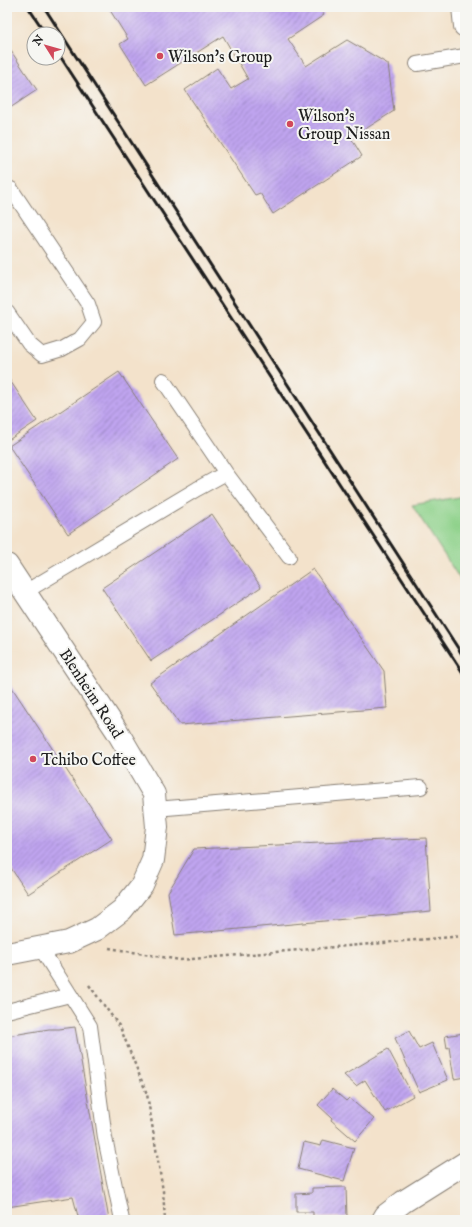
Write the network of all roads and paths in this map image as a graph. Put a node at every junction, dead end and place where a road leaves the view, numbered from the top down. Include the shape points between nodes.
1 (463, 7) edge
2 (465, 26) edge
3 (465, 56) edge
4 (417, 64) dead end
5 (7, 191) edge
6 (7, 312) edge
7 (163, 380) dead end
8 (226, 473) junction
9 (289, 557) dead end
10 (7, 565) edge
11 (25, 592) junction
12 (421, 787) dead end
13 (156, 809) junction
14 (465, 936) edge
15 (40, 947) junction
16 (106, 948) dead end
17 (7, 954) edge
18 (86, 981) dead end
19 (70, 995) junction
20 (7, 1011) edge
21 (465, 1162) edge
22 (122, 1220) edge
23 (165, 1220) edge
24 (383, 1220) edge

1 - 2 street
3 - 4 lane
5 - 6 lane via 11,189 88,304 94,322 80,340 62,350 42,354 29,344
7 - 8 lane
8 - 9 lane
8 - 11 lane
10 - 11 street, Blenheim Road
11 - 13 street, Blenheim Road via 117,730 154,794
12 - 13 lane
13 - 15 street, Blenheim Road via 157,827 153,860 142,885 122,910 97,929 68,942
14 - 16 path via 180,960
15 - 17 street, Blenheim Road
15 - 19 lane
18 - 23 path via 120,1027 147,1094
19 - 20 lane
19 - 22 lane via 90,1026 105,1138
21 - 24 street via 403,1202

